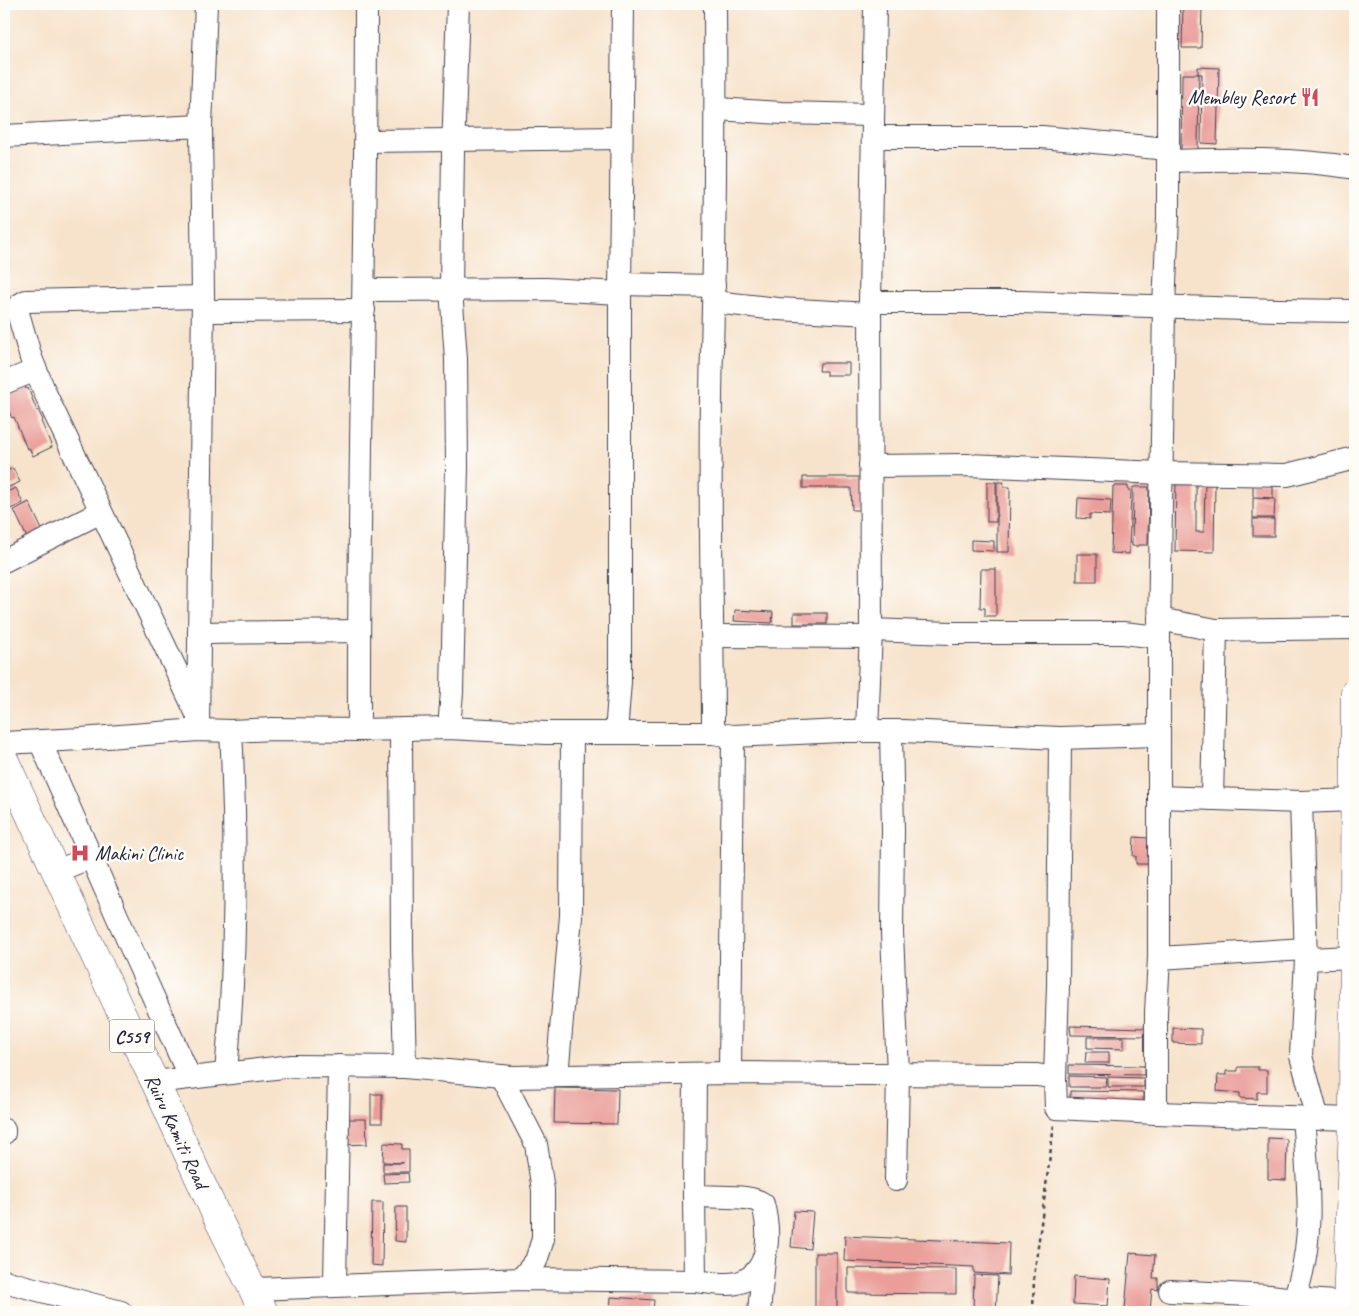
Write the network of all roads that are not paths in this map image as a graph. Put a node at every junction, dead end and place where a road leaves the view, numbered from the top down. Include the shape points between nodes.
1 (206, 4) edge
2 (366, 4) edge
3 (458, 4) edge
4 (623, 4) edge
5 (715, 4) edge
6 (875, 4) edge
7 (1168, 4) edge
8 (716, 109) junction
9 (201, 126) junction
10 (873, 126) junction
11 (4, 136) edge
12 (621, 138) junction
13 (454, 140) junction
14 (366, 141) junction
15 (1168, 155) junction
16 (1355, 168) edge
17 (452, 289) junction
18 (620, 289) junction
19 (714, 294) junction
20 (364, 300) junction
21 (203, 304) junction
22 (1164, 306) junction
23 (870, 308) junction
24 (1355, 311) edge
25 (36, 370) junction
26 (4, 383) edge
27 (1355, 458) edge
28 (870, 466) junction
29 (1162, 473) junction
30 (100, 512) junction
31 (4, 561) edge
32 (1159, 628) junction
33 (1355, 628) edge
34 (1216, 630) junction
35 (358, 631) junction
36 (199, 633) junction
37 (871, 633) junction
38 (713, 636) junction
39 (1355, 692) edge
40 (198, 723) junction
41 (449, 728) junction
42 (359, 730) junction
43 (401, 730) junction
44 (231, 731) junction
45 (867, 731) junction
46 (891, 731) junction
47 (572, 733) junction
48 (616, 734) junction
49 (723, 734) junction
50 (1158, 735) junction
51 (1060, 738) junction
52 (40, 741) junction
53 (4, 742) edge
54 (4, 759) edge
55 (1158, 797) junction
56 (1212, 799) junction
57 (1354, 800) edge
58 (1301, 802) junction
59 (91, 857) junction
60 (57, 870) junction
61 (1306, 954) junction
62 (1354, 957) edge
63 (1159, 958) junction
64 (339, 1066) junction
65 (405, 1066) junction
66 (226, 1073) junction
67 (730, 1073) junction
68 (898, 1073) junction
69 (695, 1074) junction
70 (501, 1076) junction
71 (557, 1076) junction
72 (190, 1078) junction
73 (1055, 1078) junction
74 (155, 1082) junction
75 (1156, 1113) junction
76 (1310, 1119) junction
77 (1353, 1119) junction
78 (896, 1180) dead end
79 (694, 1195) junction
80 (764, 1260) junction
81 (521, 1279) junction
82 (695, 1281) junction
83 (4, 1282) edge
84 (335, 1285) junction
85 (1170, 1291) dead end
86 (1294, 1299) junction
87 (259, 1300) edge
88 (1347, 1307) edge
89 (121, 1312) edge
90 (759, 1312) edge

1 - 9 street
2 - 14 street
3 - 13 street
4 - 12 street
5 - 8 street
6 - 10 street
7 - 15 street
8 - 10 street via 782,113
8 - 19 street
9 - 11 street
9 - 21 street
10 - 15 street via 1042,137
10 - 23 street
12 - 13 street
12 - 18 street
13 - 14 street
13 - 17 street
14 - 20 street
15 - 16 street via 1216,160 1311,162
15 - 22 street
17 - 18 street
17 - 20 street
17 - 41 street via 457,466
18 - 19 street
18 - 48 street via 620,672
19 - 23 street via 778,310
19 - 38 street
20 - 21 street
20 - 35 street
21 - 25 street via 26,301 19,305 18,312
21 - 36 street
22 - 23 street via 1021,302
22 - 24 street
22 - 29 street
23 - 28 street
25 - 26 street
25 - 30 street
27 - 29 street via 1287,475
28 - 29 street via 967,465
28 - 37 street
29 - 32 street
30 - 31 street
30 - 40 street
32 - 34 street
32 - 37 street via 1114,633
32 - 50 street
33 - 34 street
34 - 56 street
35 - 36 street
35 - 42 street
36 - 40 street
37 - 38 street
37 - 45 street
38 - 49 street
39 - 57 main road
40 - 44 street
40 - 52 street
41 - 43 street
41 - 47 street
42 - 43 street
42 - 44 street
43 - 65 street
44 - 66 street via 235,871 232,1006
45 - 46 street
45 - 49 street
46 - 51 street
46 - 68 street via 892,933
47 - 48 street
47 - 71 street via 571,916
48 - 49 street
49 - 67 street
50 - 51 street
50 - 55 street
51 - 73 street
52 - 53 street
52 - 59 street
54 - 60 main road, Ruiru Kamiti Road / C559
55 - 56 street
55 - 63 street
56 - 58 street
57 - 58 street
57 - 62 main road
58 - 61 street
59 - 60 street
59 - 72 street
60 - 74 main road, Ruiru Kamiti Road / C559
61 - 62 street
61 - 63 street
61 - 76 street via 1301,1056
62 - 77 main road
63 - 75 street
64 - 65 street
64 - 66 street via 292,1066
64 - 84 street
65 - 70 street
66 - 72 street
67 - 68 street
67 - 69 street
68 - 73 street via 1037,1074
68 - 78 street
69 - 71 street
69 - 79 street
70 - 71 street
70 - 81 street via 536,1144 543,1190 543,1239 536,1261
72 - 74 street
73 - 75 street via 1056,1108
74 - 87 main road, Ruiru Kamiti Road / C559
75 - 76 street
76 - 77 street
76 - 86 street via 1308,1241 1302,1279
77 - 88 main road
79 - 80 street via 751,1198 763,1204 767,1221
79 - 82 street
80 - 82 street via 753,1275 738,1282
80 - 90 street
81 - 82 street
81 - 84 street
83 - 89 street
84 - 87 street
85 - 86 street
86 - 88 street

